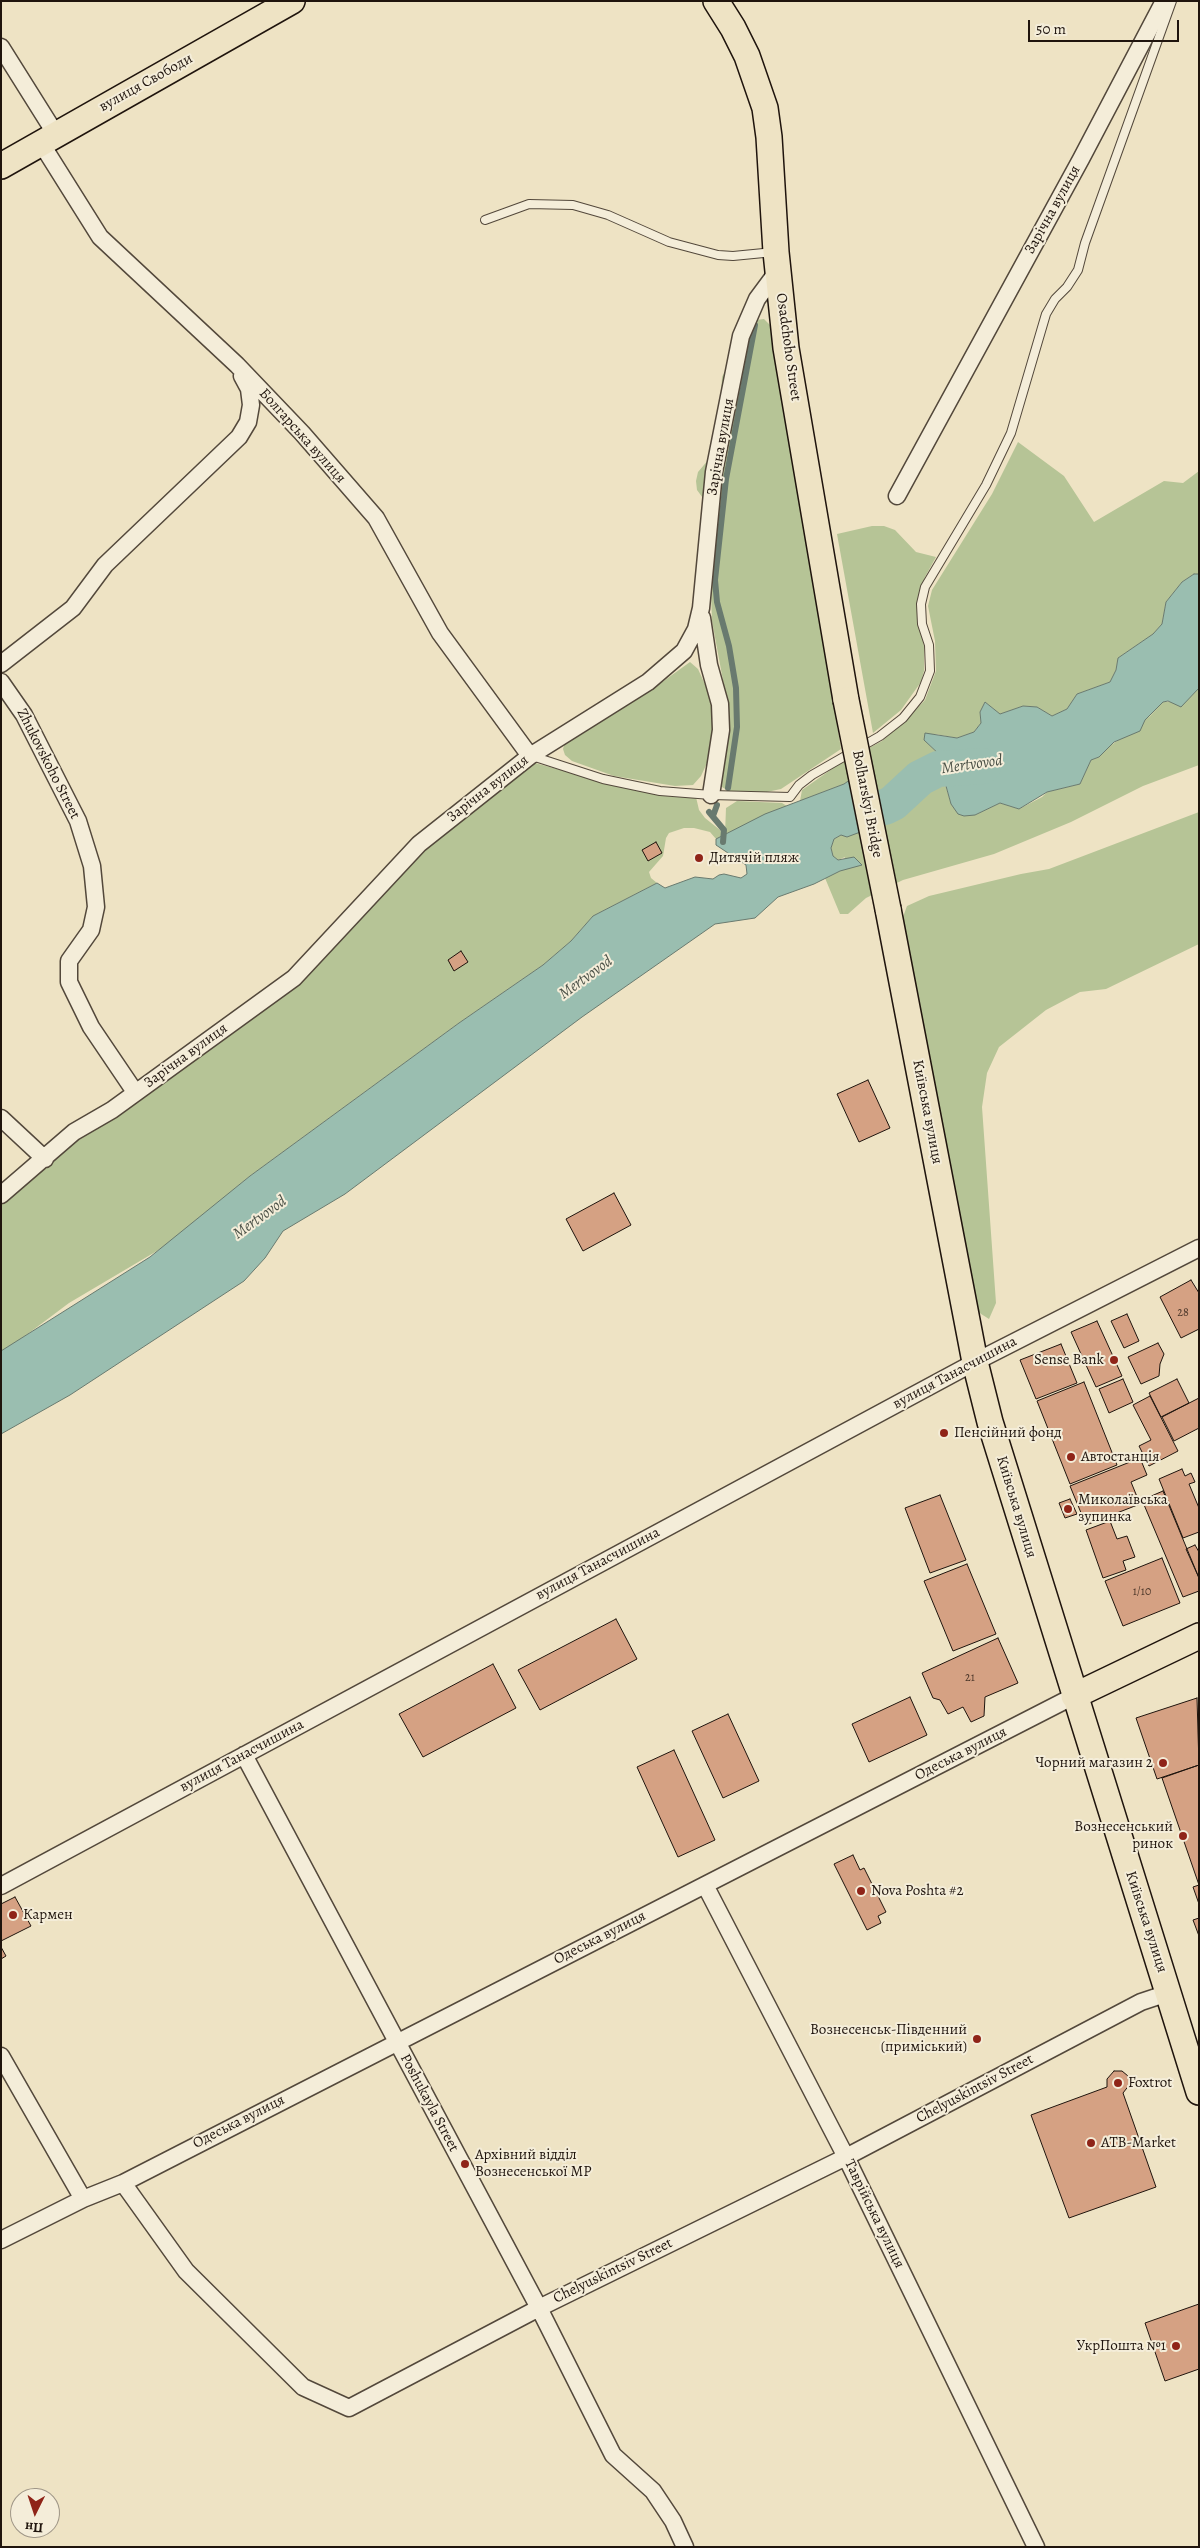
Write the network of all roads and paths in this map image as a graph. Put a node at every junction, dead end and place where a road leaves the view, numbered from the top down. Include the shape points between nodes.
1 (292, 1) edge
2 (716, 1) edge
3 (1164, 1) edge
4 (1172, 1) edge
5 (1, 47) edge
6 (48, 138) junction
7 (1, 166) edge
8 (485, 220) dead end
9 (776, 262) junction
10 (237, 365) junction
11 (897, 496) dead end
12 (701, 608) junction
13 (1, 664) edge
14 (1, 682) edge
15 (846, 700) joint
16 (530, 756) junction
17 (711, 795) junction
18 (888, 908) joint
19 (135, 1092) junction
20 (1, 1118) edge
21 (45, 1159) junction
22 (1, 1195) edge
23 (1199, 1248) edge
24 (975, 1362) junction
25 (1199, 1636) edge
26 (1074, 1696) junction
27 (244, 1754) junction
28 (705, 1885) junction
29 (1, 1886) edge
30 (1168, 1993) junction
31 (396, 2041) junction
32 (1, 2056) edge
33 (1199, 2092) edge
34 (846, 2157) junction
35 (122, 2183) junction
36 (83, 2199) junction
37 (1, 2240) edge
38 (539, 2308) junction
39 (684, 2547) edge
40 (1036, 2547) edge

1 - 6 main road, вулиця Свободи
2 - 9 main road, Osadchoho Street via 746,56 765,108
3 - 11 street, Зарічна вулиця
4 - 17 lane via 1078,270 1046,314 1011,433 986,485 925,587 921,604 922,624 929,645 930,671 920,697 903,718 880,736 812,776 790,797
5 - 6 street, Болгарська вулиця
6 - 7 main road, вулиця Свободи
6 - 10 street, Болгарська вулиця via 100,236
8 - 9 lane via 529,204 573,205 608,215 669,242 718,255
9 - 12 street, Зарічна вулиця via 741,336 714,472
9 - 15 main road, Osadchoho Street via 786,348
10 - 13 street via 249,389 251,405 248,422 239,437 105,566 74,608
10 - 16 street, Болгарська вулиця via 376,518 440,633
12 - 16 street, Зарічна вулиця via 692,641 670,665
12 - 17 street via 709,665 720,704 721,730
14 - 19 street, Zhukovskoho Street via 24,715 78,821 92,866 96,907 91,930 69,961 69,982 91,1026
15 - 18 main road, Bolharskyi Bridge, bridge
16 - 17 lane via 603,779 660,790
16 - 19 street, Зарічна вулиця via 419,844 294,978
18 - 24 main road, Київська вулиця
19 - 21 street, Зарічна вулиця via 74,1132
20 - 21 street
21 - 22 street, Зарічна вулиця
23 - 24 street, вулиця Танасчишина
24 - 26 main road, Київська вулиця via 990,1422
24 - 27 street, вулиця Танасчишина
25 - 26 main road, Одеська вулиця
26 - 28 street, Одеська вулиця
26 - 30 main road, Київська вулиця
27 - 29 street, вулиця Танасчишина
27 - 31 street, Poshukayla Street
28 - 31 street, Одеська вулиця
28 - 34 street, Таврійська вулиця
30 - 33 main road, Київська вулиця
30 - 34 street, Chelyuskintsiv Street via 1140,2002
31 - 35 street, Одеська вулиця
31 - 38 street, Poshukayla Street
32 - 36 street
34 - 38 street, Chelyuskintsiv Street
34 - 40 street, Таврійська вулиця
35 - 36 street, Одеська вулиця
35 - 38 street, Chelyuskintsiv Street via 193,2278 303,2387 349,2408
36 - 37 street, Одеська вулиця
38 - 39 street, Poshukayla Street via 613,2455 653,2491 673,2521

